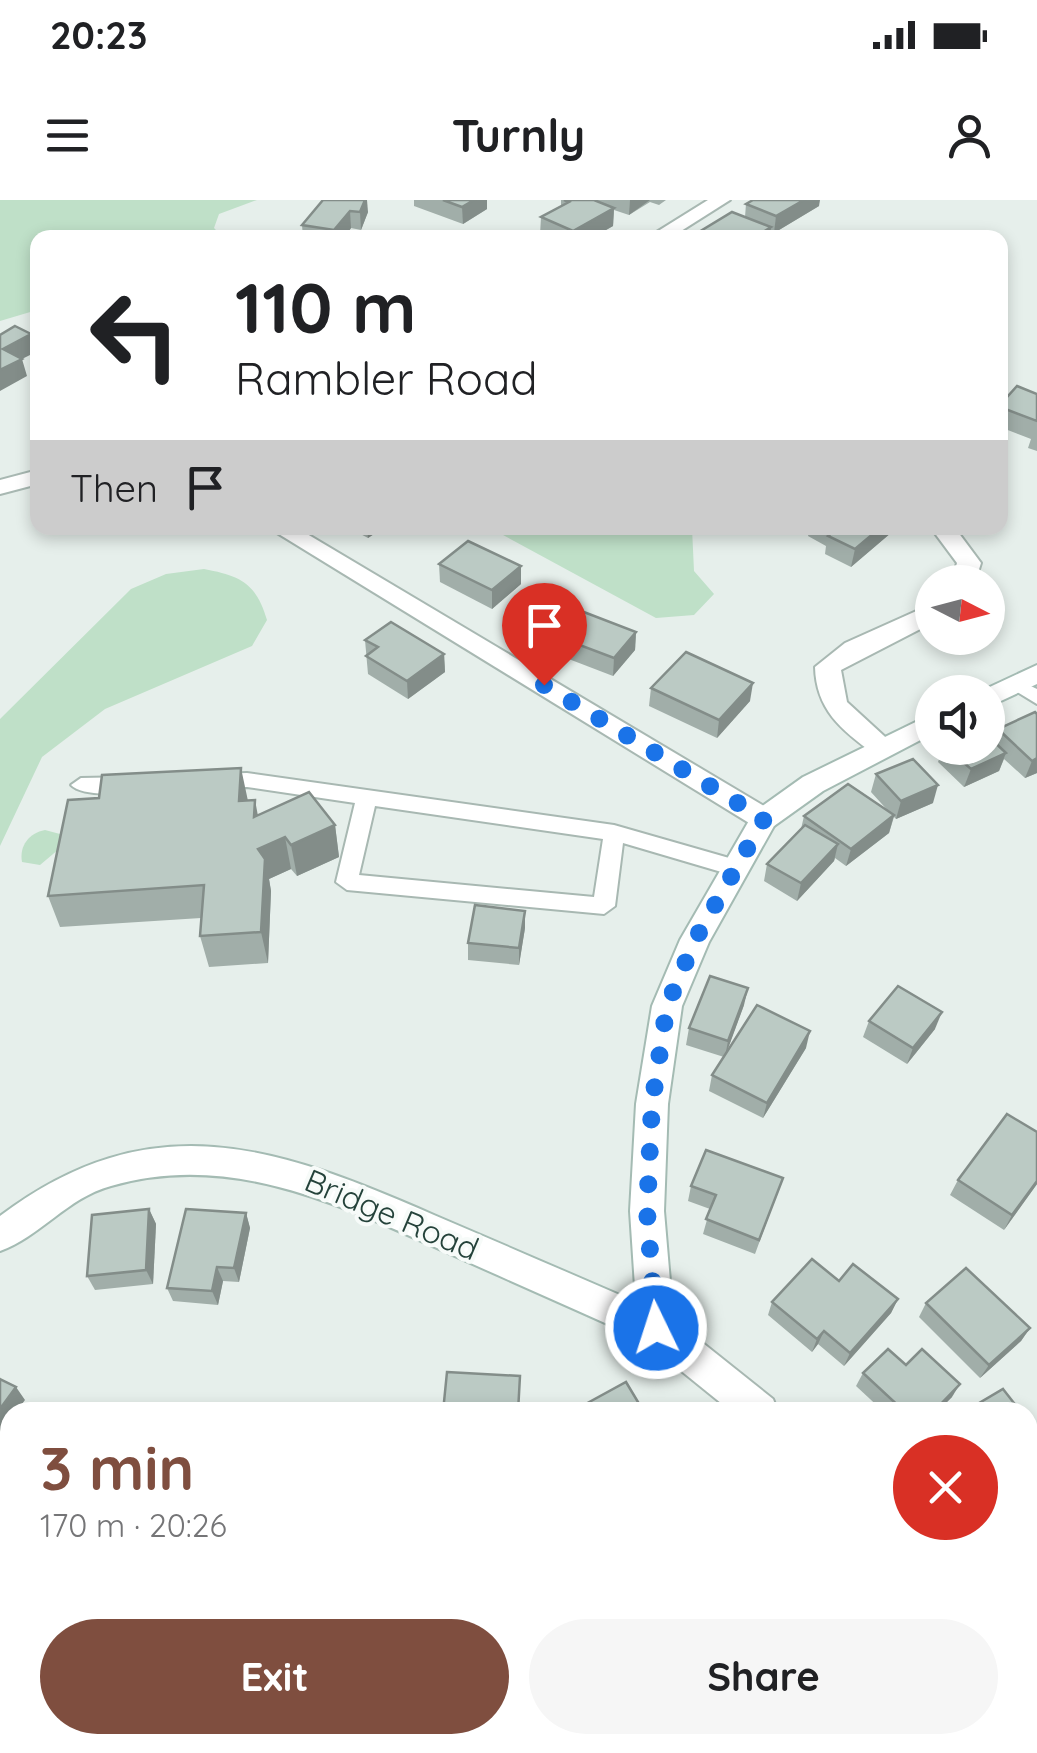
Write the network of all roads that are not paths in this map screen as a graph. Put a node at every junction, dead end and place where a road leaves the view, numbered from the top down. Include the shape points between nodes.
1 (722, 200) edge
2 (670, 230) edge
3 (30, 479) edge
4 (0, 487) edge
5 (293, 535) edge
6 (948, 535) edge
7 (968, 565) edge
8 (915, 624) edge
9 (1030, 686) edge
10 (1005, 693) edge
11 (915, 731) edge
12 (882, 746) junction
13 (192, 782) edge
14 (154, 783) edge
15 (81, 785) dead end
16 (368, 797) junction
17 (764, 819) junction
18 (614, 834) junction
19 (736, 868) junction
20 (0, 1236) edge
21 (656, 1328) junction
22 (748, 1402) edge

1 - 2 street
3 - 4 street
5 - 17 street
6 - 7 street
8 - 12 street via 853,645 828,667 826,691 845,719
9 - 10 street
11 - 12 street
12 - 17 street
13 - 16 lane via 247,780
14 - 15 lane
16 - 18 lane
16 - 18 lane via 347,882 604,906
17 - 19 street
18 - 19 lane
19 - 21 street via 667,1006 652,1104 647,1211
20 - 21 street, Bridge Road via 74,1185 169,1160 213,1158 335,1187
21 - 22 street, Bridge Road

